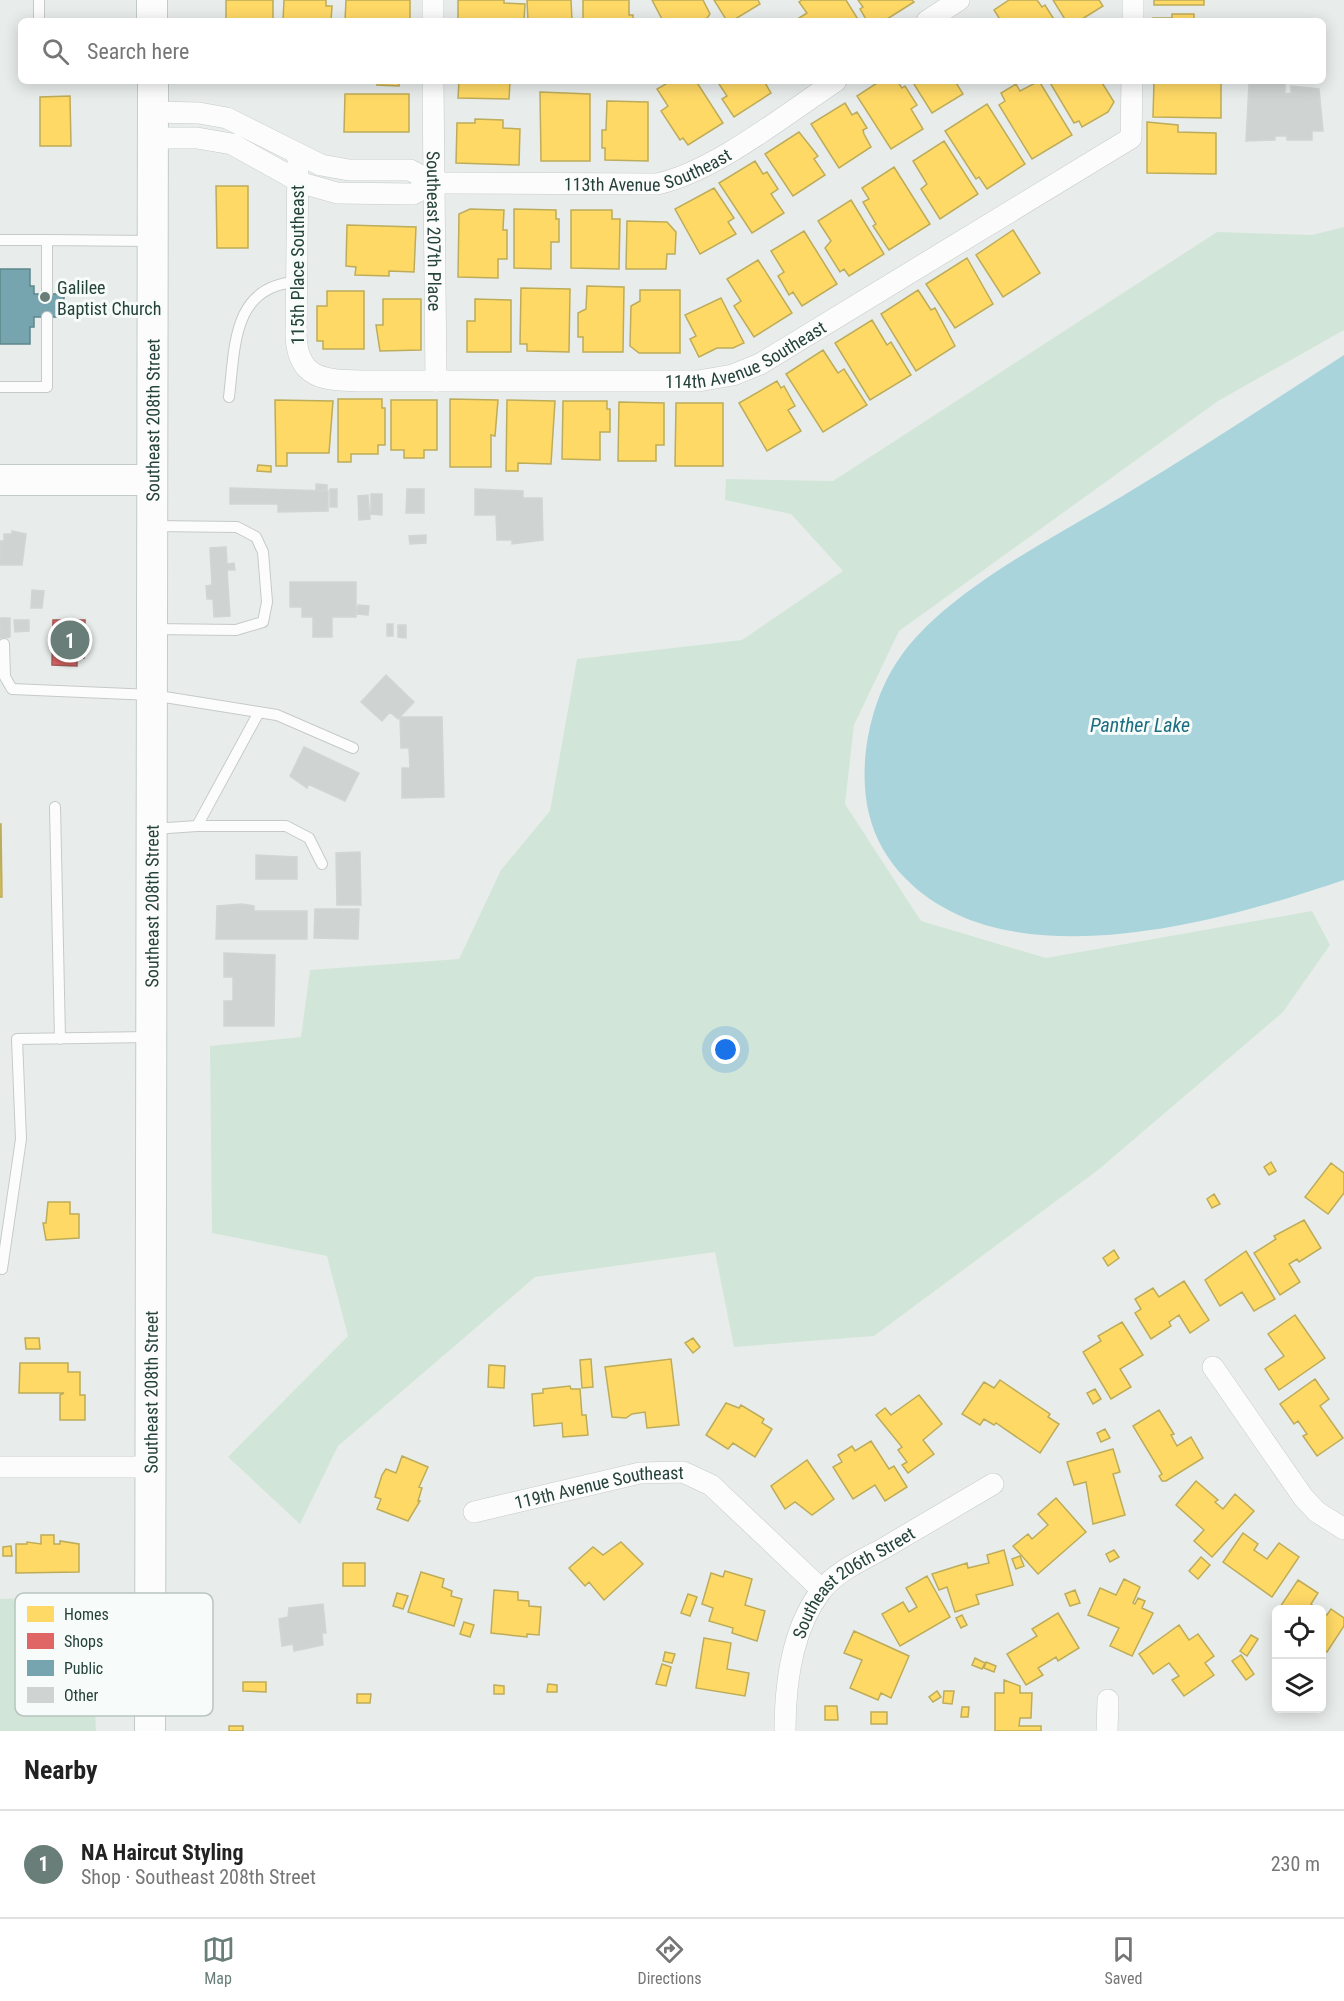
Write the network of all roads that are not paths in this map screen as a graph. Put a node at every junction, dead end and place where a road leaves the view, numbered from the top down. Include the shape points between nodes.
1 (39, 0) edge
2 (152, 0) edge
3 (433, 0) edge
4 (959, 0) edge
5 (1133, 0) edge
6 (39, 18) edge
7 (152, 18) edge
8 (433, 18) edge
9 (932, 18) edge
10 (1133, 18) edge
11 (153, 84) edge
12 (434, 84) edge
13 (831, 84) edge
14 (1132, 84) edge
15 (154, 125) junction
16 (298, 155) junction
17 (296, 180) junction
18 (434, 183) junction
19 (0, 240) edge
20 (47, 240) junction
21 (153, 241) junction
22 (296, 282) junction
23 (47, 294) dead end
24 (47, 317) dead end
25 (308, 371) joint
26 (436, 381) junction
27 (0, 387) edge
28 (229, 397) dead end
29 (0, 480) edge
30 (152, 480) junction
31 (152, 526) junction
32 (152, 629) junction
33 (4, 644) dead end
34 (152, 695) junction
35 (258, 712) junction
36 (353, 747) dead end
37 (55, 807) dead end
38 (197, 826) junction
39 (152, 829) junction
40 (322, 864) dead end
41 (152, 1037) junction
42 (60, 1039) junction
43 (2, 1269) dead end
44 (1213, 1368) dead end
45 (0, 1467) edge
46 (152, 1467) junction
47 (993, 1484) dead end
48 (474, 1512) dead end
49 (1344, 1529) edge
50 (822, 1590) junction
51 (151, 1593) edge
52 (1108, 1700) dead end
53 (150, 1716) edge
54 (150, 1731) edge
55 (785, 1731) edge
56 (1107, 1731) edge

1 - 6 lane
2 - 7 main road
3 - 8 street
4 - 9 street
5 - 10 street
11 - 15 main road, Southeast 208th Street
12 - 18 street, Southeast 207th Place
13 - 18 street, 113th Avenue Southeast via 711,162 670,181
14 - 26 street, 114th Avenue Southeast via 1131,138 747,370 719,378 674,382
15 - 16 street, 113th Avenue Southeast via 199,113 227,118 255,129
15 - 17 street, 113th Avenue Southeast via 190,137 225,142
15 - 21 main road, Southeast 208th Street
16 - 17 street, 115th Place Southeast
16 - 18 street, 113th Avenue Southeast via 338,169 410,170
17 - 18 street, 113th Avenue Southeast via 319,189 358,194 413,194
17 - 22 street, 115th Place Southeast
18 - 26 street, Southeast 207th Place
19 - 20 lane
20 - 21 lane
20 - 23 lane
21 - 30 main road, Southeast 208th Street
22 - 25 street, 115th Place Southeast via 297,348
22 - 28 lane via 280,283 262,291 241,316
24 - 27 lane via 47,387
25 - 26 street, 114th Avenue Southeast via 342,380
29 - 30 main road
30 - 31 main road, Southeast 208th Street
31 - 32 main road, Southeast 208th Street
31 - 32 lane via 237,527 256,537 262,552 267,602 263,622 236,630
32 - 34 main road, Southeast 208th Street
33 - 34 lane via 5,677 12,689
34 - 35 lane
34 - 39 main road, Southeast 208th Street
35 - 36 lane via 277,715
35 - 38 lane
37 - 42 lane
38 - 39 lane
38 - 40 lane via 286,826 309,838
39 - 41 main road, Southeast 208th Street
41 - 42 lane
41 - 46 main road, Southeast 208th Street
42 - 43 lane via 17,1040 21,1139
44 - 49 street via 1303,1497 1317,1512
45 - 46 street
46 - 51 main road, Southeast 208th Street
47 - 50 street, Southeast 206th Street via 851,1567
48 - 50 street, 119th Avenue Southeast via 640,1473 683,1472 711,1485
50 - 55 street, Southeast 206th Street via 795,1649 788,1680
52 - 56 street
53 - 54 main road, Southeast 208th Street

